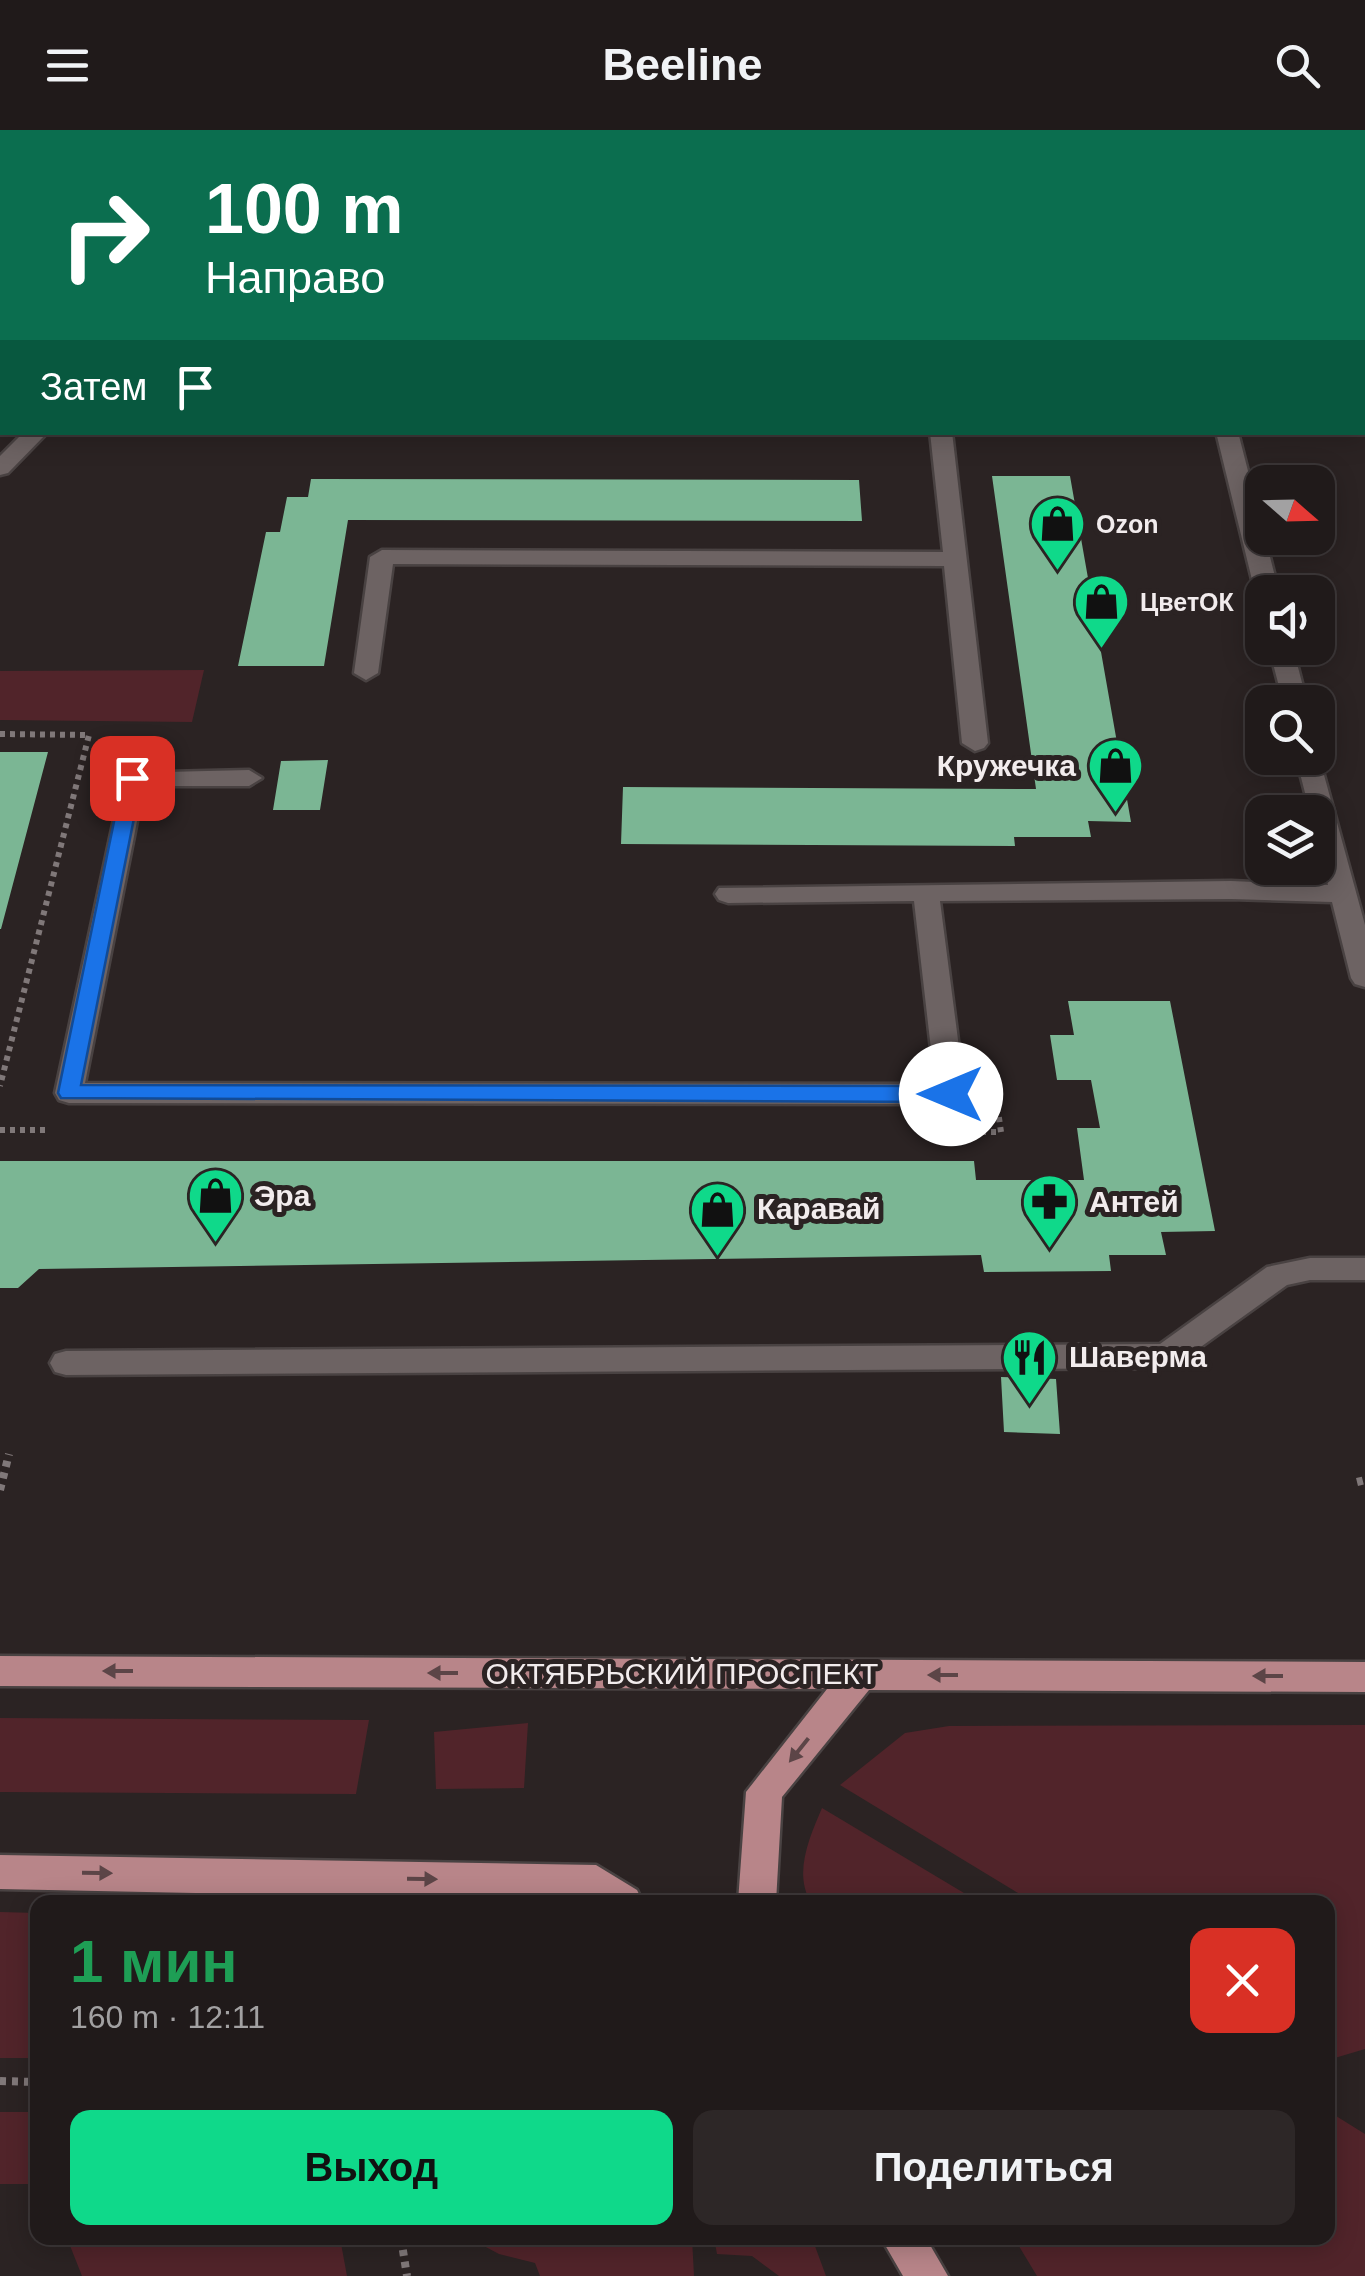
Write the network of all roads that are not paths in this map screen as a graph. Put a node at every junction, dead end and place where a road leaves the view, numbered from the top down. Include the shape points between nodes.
1 (34, 435) edge
2 (941, 435) edge
3 (1228, 435) edge
4 (0, 468) edge
5 (955, 558) junction
6 (1264, 575) edge
7 (366, 673) dead end
8 (975, 743) dead end
9 (1313, 775) edge
10 (249, 778) dead end
11 (926, 893) junction
12 (728, 894) dead end
13 (1344, 894) junction
14 (1365, 978) edge
15 (1365, 1269) edge
16 (66, 1363) dead end
17 (0, 1671) edge
18 (860, 1675) junction
19 (1365, 1676) edge
20 (0, 1872) edge
21 (614, 1895) edge
22 (757, 1895) edge
23 (907, 2245) edge
24 (927, 2276) edge

1 - 4 street
2 - 5 street
3 - 6 street
5 - 7 street via 382,556
5 - 8 street
9 - 13 street
10 - 11 street via 132,778 69,1093 951,1094
11 - 12 street
11 - 13 street
13 - 14 street
15 - 16 street via 1278,1275 1166,1356
18 -> 17 main road, ОКТЯБРЬСКИЙ ПРОСПЕКТ
19 -> 18 main road, ОКТЯБРЬСКИЙ ПРОСПЕКТ
18 -> 22 main road via 764,1792
20 -> 21 main road via 596,1882
23 - 24 main road

